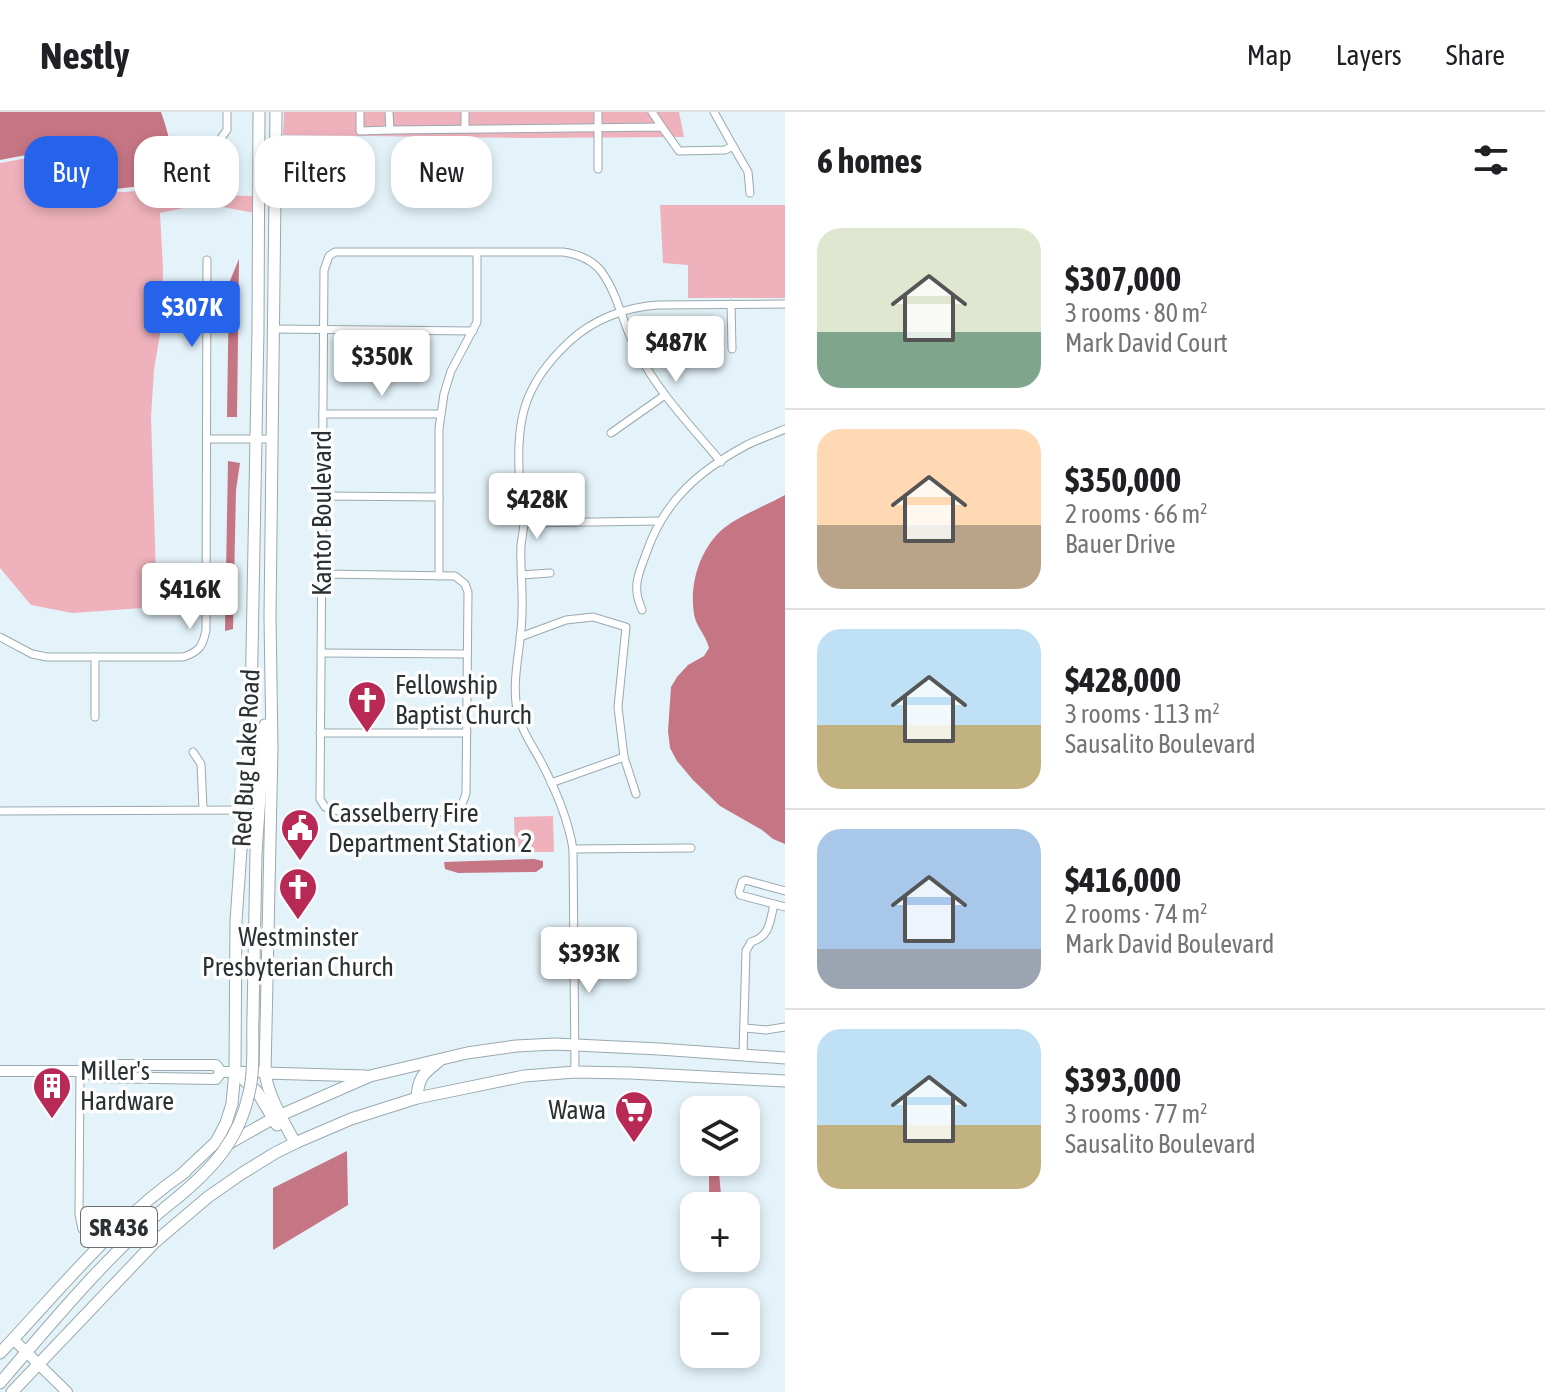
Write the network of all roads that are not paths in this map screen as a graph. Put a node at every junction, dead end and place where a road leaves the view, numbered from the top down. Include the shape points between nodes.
1 (227, 112) edge
2 (259, 112) edge
3 (276, 112) edge
4 (360, 112) edge
5 (389, 112) edge
6 (465, 112) edge
7 (598, 112) edge
8 (652, 112) edge
9 (714, 112) edge
10 (662, 127) junction
11 (598, 128) junction
12 (465, 129) junction
13 (390, 130) junction
14 (223, 136) edge
15 (733, 146) junction
16 (598, 169) dead end
17 (750, 193) dead end
18 (258, 232) junction
19 (477, 253) junction
20 (207, 260) dead end
21 (731, 304) junction
22 (785, 304) edge
23 (620, 313) junction
24 (273, 329) junction
25 (324, 330) junction
26 (473, 331) junction
27 (732, 349) dead end
28 (665, 395) junction
29 (323, 414) junction
30 (441, 414) junction
31 (785, 429) edge
32 (611, 433) dead end
33 (207, 439) junction
34 (255, 439) junction
35 (271, 439) junction
36 (721, 462) junction
37 (323, 496) junction
38 (439, 497) junction
39 (660, 521) junction
40 (524, 523) junction
41 (550, 573) dead end
42 (322, 574) junction
43 (521, 575) junction
44 (439, 576) junction
45 (642, 610) dead end
46 (270, 617) junction
47 (0, 637) edge
48 (520, 637) junction
49 (321, 653) junction
50 (467, 654) junction
51 (95, 657) junction
52 (95, 717) dead end
53 (320, 733) junction
54 (467, 733) junction
55 (193, 752) dead end
56 (624, 757) junction
57 (551, 783) junction
58 (636, 794) dead end
59 (203, 809) junction
60 (245, 810) junction
61 (0, 811) edge
62 (691, 848) dead end
63 (573, 849) junction
64 (785, 891) edge
65 (774, 904) junction
66 (785, 907) edge
67 (785, 1027) edge
68 (745, 1028) junction
69 (574, 1045) junction
70 (743, 1054) junction
71 (443, 1058) junction
72 (785, 1058) edge
73 (0, 1071) edge
74 (84, 1071) junction
75 (235, 1071) junction
76 (575, 1072) junction
77 (265, 1073) junction
78 (370, 1076) junction
79 (785, 1081) edge
80 (417, 1098) junction
81 (277, 1116) junction
82 (292, 1145) junction
83 (182, 1174) junction
84 (100, 1247) junction
85 (13, 1339) junction
86 (26, 1352) junction
87 (0, 1353) edge
88 (38, 1364) junction
89 (0, 1383) edge
90 (12, 1392) edge
91 (67, 1392) edge

1 - 14 street
2 - 18 main road, Red Bug Lake Road
3 - 24 main road, Red Bug Lake Road
4 - 13 street via 360,131
5 - 13 street
6 - 12 street
7 - 11 street
8 - 10 street
9 - 15 street
10 - 11 street
10 - 15 street via 679,151
11 - 12 street
11 - 16 street
12 - 13 street
15 - 17 street via 748,172
18 - 24 main road via 263,241 263,312
18 - 34 main road, Red Bug Lake Road
19 - 23 street, Kantor Boulevard via 563,252 583,257 605,278
19 - 25 street, Kantor Boulevard via 335,252 324,270
19 - 26 street
20 - 33 street
21 - 22 street
21 - 23 street via 638,306
21 - 27 street
23 - 28 street, Kantor Boulevard via 634,347
23 - 40 street via 580,332 535,380 519,439
24 - 25 street
24 - 35 main road, Red Bug Lake Road
25 - 26 street
25 - 29 street, Kantor Boulevard
26 - 30 street via 451,371
28 - 32 street
28 - 36 street, Kantor Boulevard
29 - 30 street
29 - 37 street, Kantor Boulevard
30 - 38 street
31 - 36 street
33 - 34 street
33 - 51 street via 204,643 183,657
34 - 35 street
34 - 60 main road, Red Bug Lake Road
35 - 46 main road, Red Bug Lake Road
36 - 39 street via 685,487
37 - 38 street
37 - 42 street, Kantor Boulevard
38 - 44 street
39 - 40 street
39 - 45 street via 636,590
40 - 43 street
41 - 43 street
42 - 44 street
42 - 49 street, Kantor Boulevard
43 - 48 street
44 - 50 street via 461,579 468,592
46 - 77 main road, Red Bug Lake Road
46 - 86 main road, bridge via 250,1090 239,1128 202,1177 105,1265
47 - 51 street via 32,654
48 - 56 street via 566,620 593,617 626,627 618,707
48 - 57 street via 514,698 527,741
49 - 50 street
49 - 53 street, Kantor Boulevard
50 - 54 street
51 - 52 street
53 - 54 street
53 - 54 street, Kantor Boulevard via 319,790 325,807 447,812 460,807 466,793
55 - 59 street via 201,764
56 - 57 street
56 - 58 street
57 - 63 street
59 - 60 street
59 - 61 street
60 - 75 main road, Red Bug Lake Road via 236,921
62 - 63 street
63 - 69 street
64 - 65 street via 742,882 740,895
65 - 66 street
65 - 68 street via 767,932 746,951
67 - 68 street
68 - 70 street
69 - 70 main road, SR 436
69 - 71 main road, SR 436 via 516,1046
69 - 76 street
70 - 72 main road, SR 436
71 - 78 main road, SR 436
71 - 80 main road via 424,1073
73 - 74 street
74 - 75 street via 94,1077 156,1079 216,1079 221,1072
74 - 84 street via 79,1214 82,1229
75 - 77 street
75 - 81 main road, Red Bug Lake Road
75 - 83 main road via 226,1123 216,1142
76 - 79 main road, SR 436
76 - 80 main road, SR 436 via 524,1076
77 - 78 main road
77 - 81 main road, Red Bug Lake Road
78 - 81 main road, SR 436
80 - 82 main road, SR 436
81 - 82 main road, Red Bug Lake Road
81 - 83 main road, SR 436
82 - 88 main road, SR 436 via 208,1197 155,1242
83 - 84 main road, SR 436
84 - 85 main road, SR 436
85 - 86 street
85 - 87 main road, SR 436
86 - 88 street
86 - 89 main road
88 - 90 main road, SR 436
88 - 91 street

